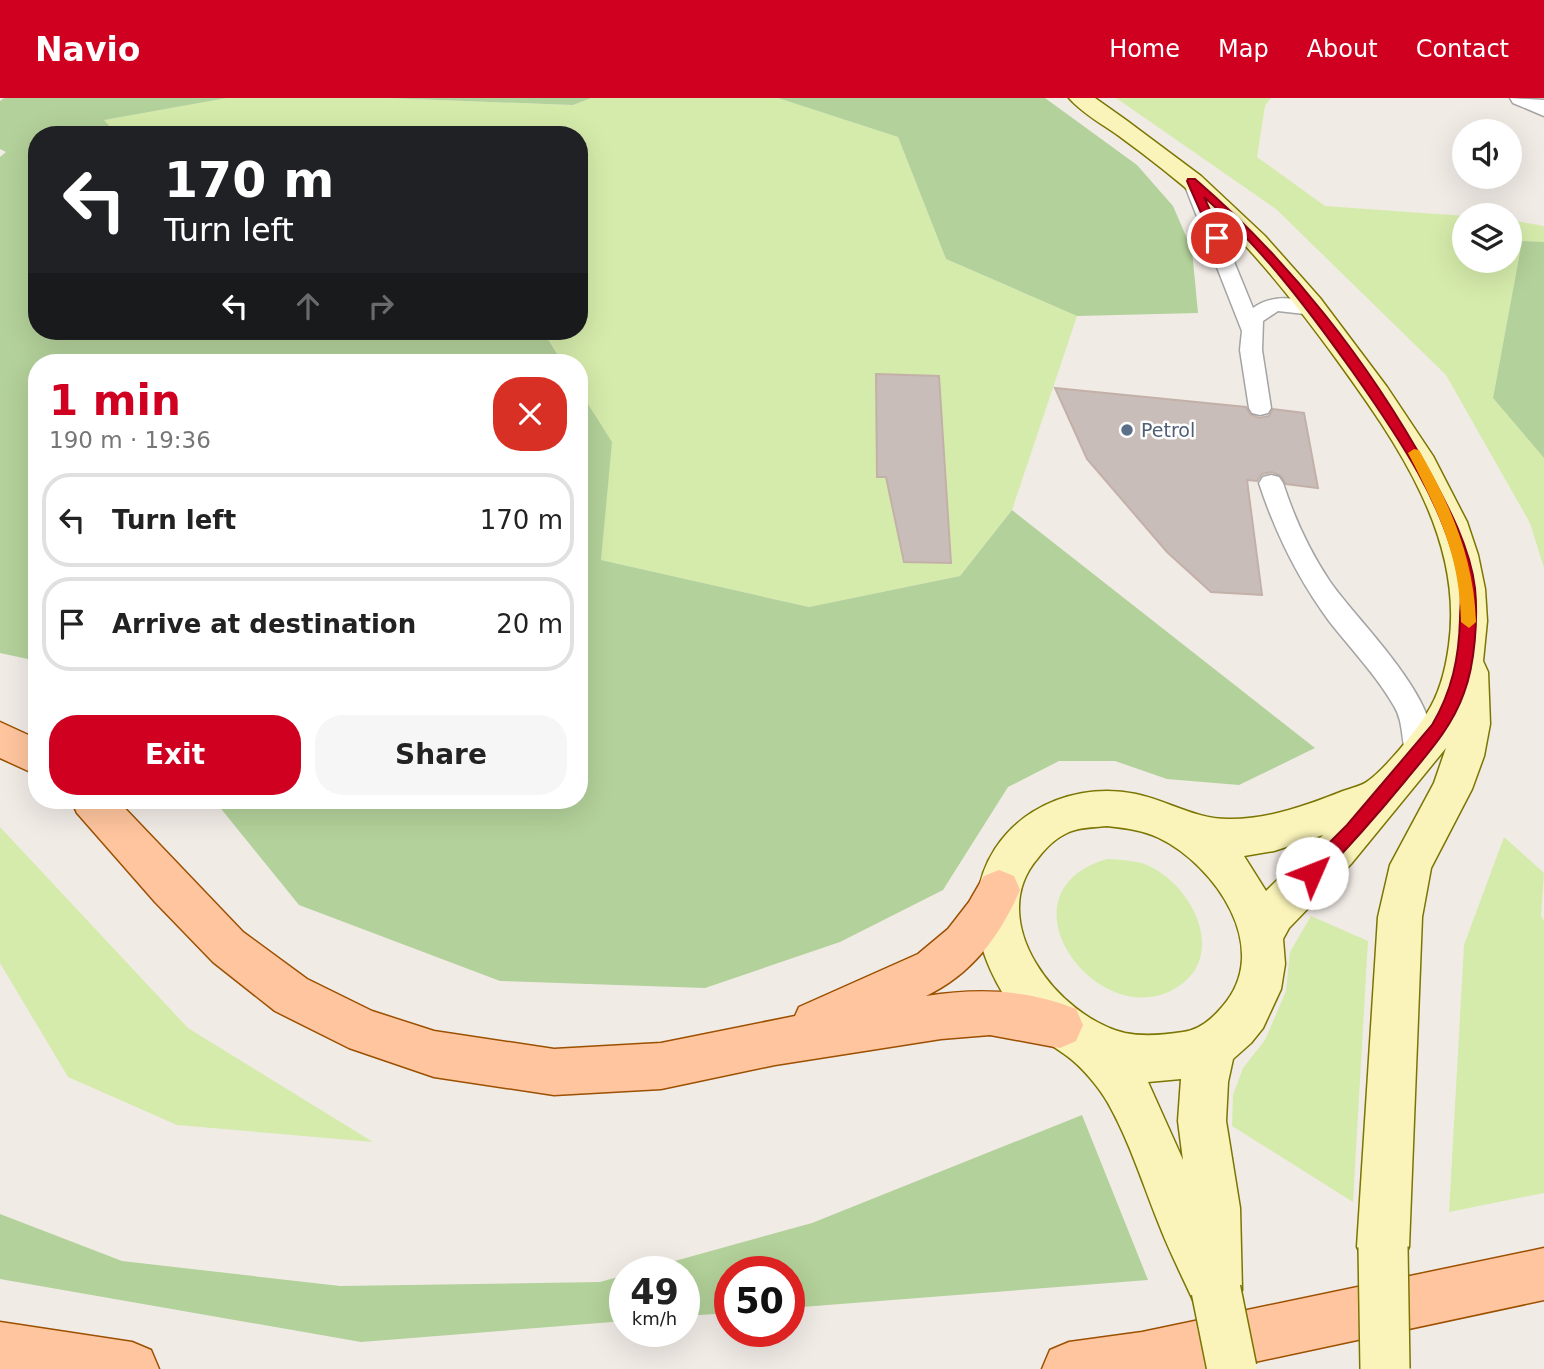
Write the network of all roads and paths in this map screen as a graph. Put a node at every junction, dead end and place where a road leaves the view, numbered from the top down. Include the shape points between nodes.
1 (1080, 98) edge
2 (1521, 98) edge
3 (1544, 109) edge
4 (1192, 181) junction
5 (1313, 309) junction
6 (1251, 329) junction
7 (1260, 408) dead end
8 (1271, 483) dead end
9 (1466, 650) junction
10 (0, 739) edge
11 (28, 753) edge
12 (1419, 753) junction
13 (1382, 794) junction
14 (99, 809) edge
15 (1192, 835) junction
16 (999, 890) junction
17 (1261, 938) junction
18 (1074, 1035) junction
19 (775, 1042) junction
20 (1213, 1045) junction
21 (1544, 1274) edge
22 (1216, 1290) junction
23 (0, 1349) edge
24 (132, 1369) edge
25 (1069, 1369) edge
26 (1232, 1369) edge
27 (1385, 1369) edge

1 - 4 main road
2 - 3 street
4 - 5 main road via 1228,213
4 - 6 lane
5 - 6 lane via 1281,303 1267,307 1253,320
5 - 9 main road via 1398,427 1448,519 1468,587
6 - 7 lane
8 - 12 lane via 1283,522 1308,568 1410,710 1417,726
9 - 12 main road via 1448,711
9 - 27 main road, bridge via 1471,724 1464,756 1452,789 1411,866 1400,917 1383,1247
10 - 11 main road
12 - 13 main road
13 - 15 main road via 1261,835 1232,839
13 - 17 main road via 1326,860 1279,904
14 - 19 main road via 228,947 291,995 365,1032 434,1054 554,1072 661,1066
15 - 16 main road via 1132,810 1071,812 1039,827 1015,852
15 - 17 main road via 1234,875 1248,897
16 - 18 main road via 998,920 1005,950 1023,988
16 - 19 main road via 963,944 934,969
17 - 20 main road via 1263,965 1255,999 1238,1026
18 - 19 main road via 1027,1017 990,1012
18 - 20 main road via 1126,1057 1164,1059
18 - 22 main road via 1121,1080
20 - 22 main road via 1204,1082 1202,1121 1215,1208
21 - 25 main road via 1142,1359
22 - 26 main road, bridge
23 - 24 main road

